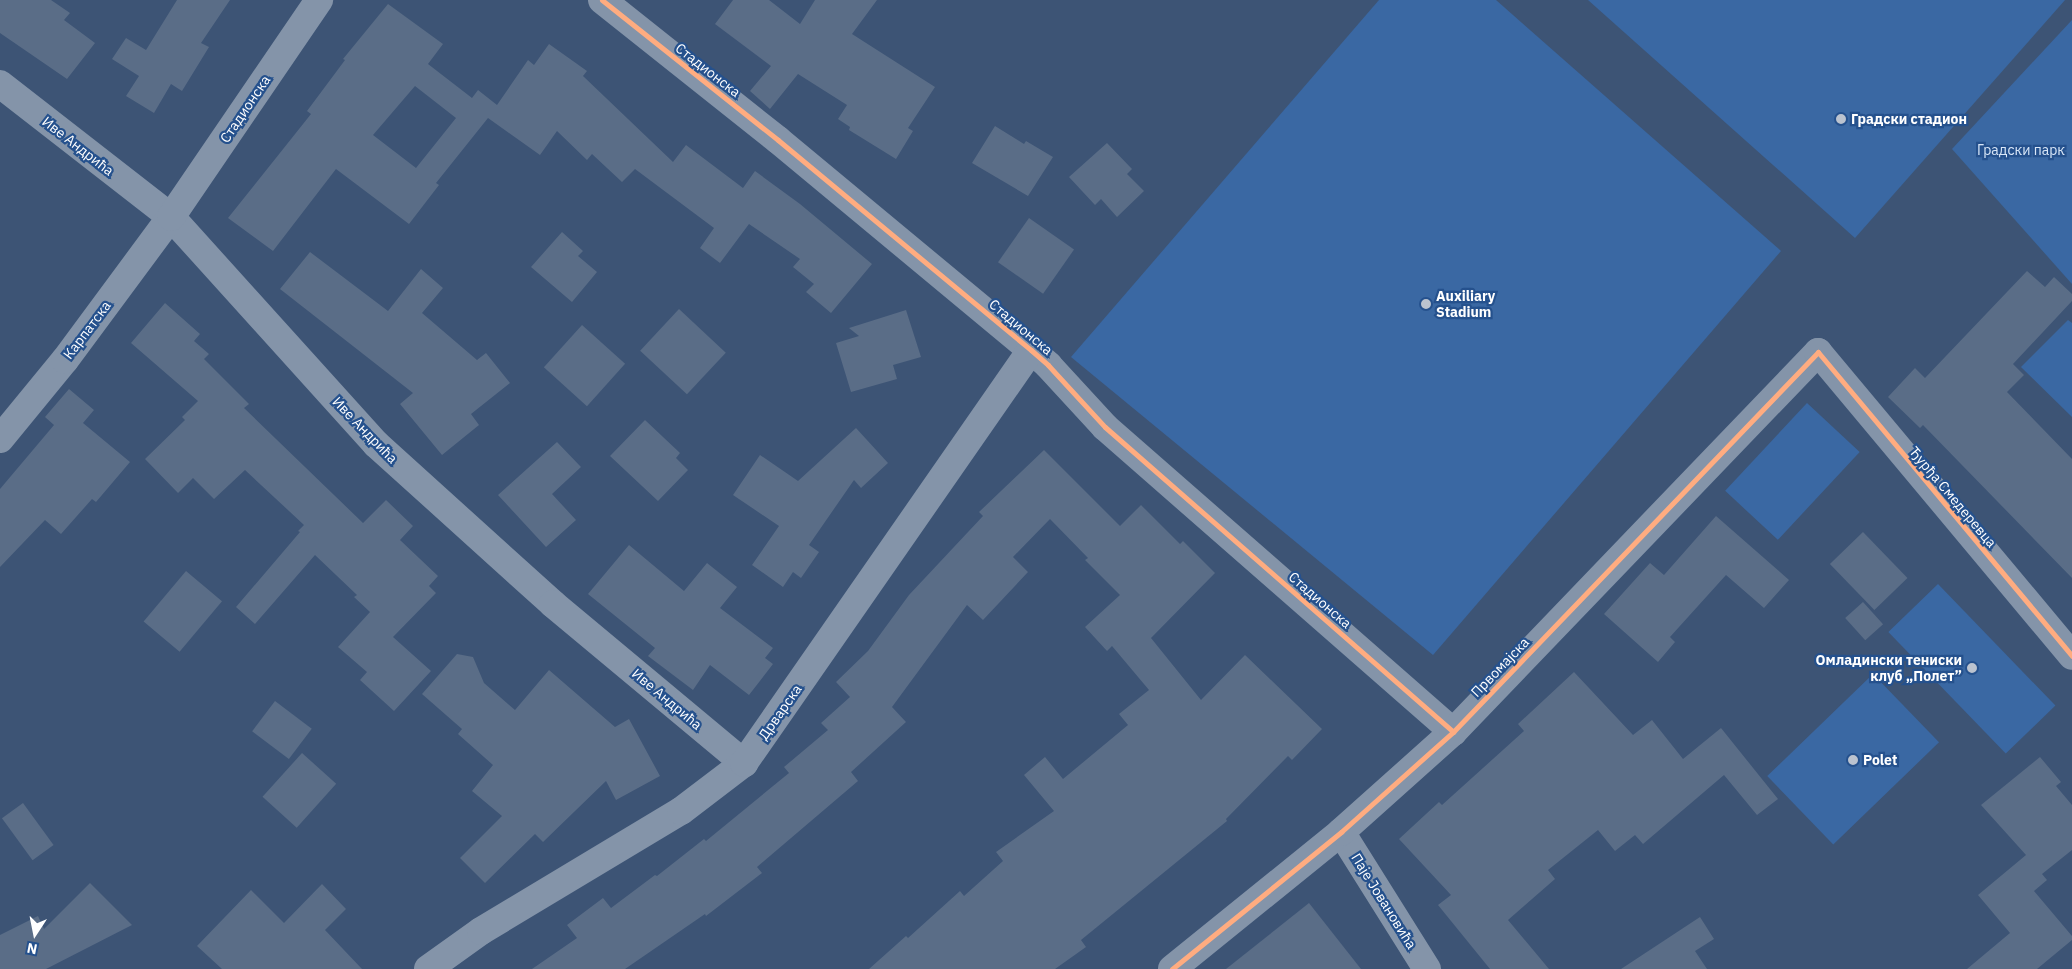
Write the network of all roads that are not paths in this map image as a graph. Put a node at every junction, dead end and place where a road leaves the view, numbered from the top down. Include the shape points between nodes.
1 (319, 0) edge
2 (602, 0) edge
3 (0, 84) edge
4 (170, 217) junction
5 (1031, 350) junction
6 (1818, 352) joint
7 (0, 439) edge
8 (2072, 656) edge
9 (1452, 732) junction
10 (744, 763) junction
11 (1341, 832) junction
12 (428, 969) edge
13 (1172, 969) edge
14 (1426, 969) edge

1 - 4 street, Стадионска
2 - 5 street, Стадионска via 778,140
3 - 4 street, Иве Андрића
4 - 7 street, Карпатска via 65,360
4 - 10 street, Иве Андрића via 376,444 553,604
5 - 9 street, Стадионска via 1105,427
5 - 10 street, Дрварска
6 - 8 street, Ђурђа Смедеревца
6 - 9 street, Првомајска
9 - 11 street, Првомајска
10 - 12 street, Дрварска via 681,811 481,931
11 - 13 street, Првомајска
11 - 14 street, Паје Јовановића

